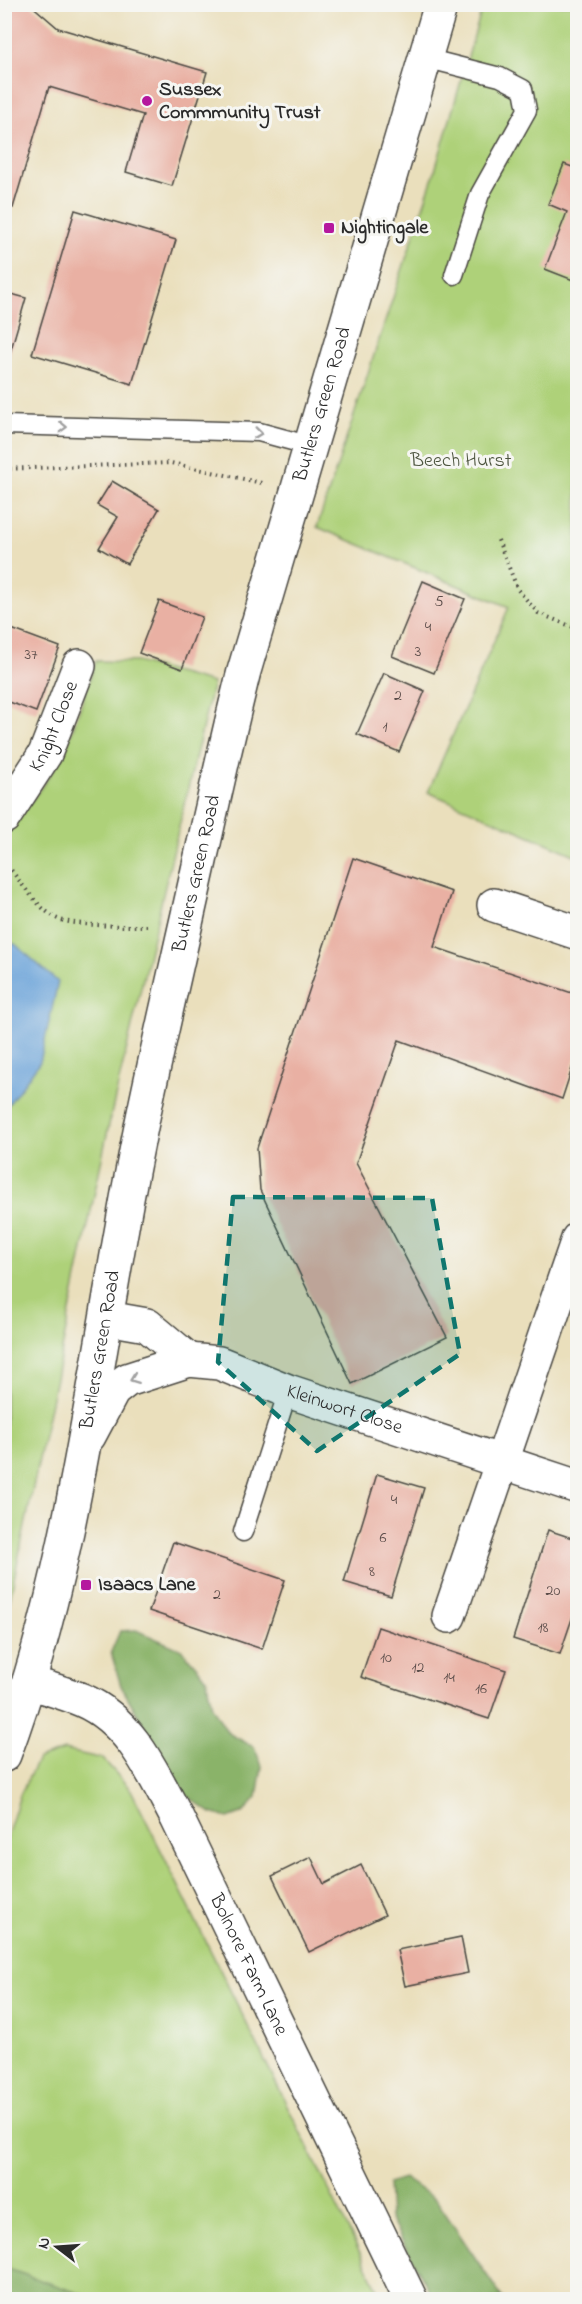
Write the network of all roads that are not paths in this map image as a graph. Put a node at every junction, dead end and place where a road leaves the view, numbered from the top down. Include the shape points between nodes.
1 (441, 4) edge
2 (425, 58) junction
3 (454, 275) dead end
4 (4, 425) edge
5 (311, 446) junction
6 (79, 666) dead end
7 (4, 817) edge
8 (494, 905) dead end
9 (578, 933) edge
10 (578, 1239) edge
11 (107, 1318) junction
12 (189, 1360) junction
13 (288, 1391) junction
14 (80, 1456) junction
15 (501, 1463) junction
16 (578, 1486) edge
17 (243, 1532) dead end
18 (449, 1616) dead end
19 (29, 1682) junction
20 (4, 1755) edge
21 (411, 2300) edge

1 - 2 street, Butlers Green Road
2 - 3 lane via 500,77 524,89 527,98 527,110 480,194
2 - 5 street, Butlers Green Road
4 -> 5 lane via 259,432
5 - 11 street, Butlers Green Road via 244,671 216,784 156,1052
6 - 7 street, Knight Close via 45,754
8 - 9 street
10 - 15 street
11 - 12 street via 147,1325
11 - 14 street, Butlers Green Road
12 - 13 street, Kleinwort Close via 219,1364
12 -> 14 street, Kleinwort Close via 127,1380 113,1391
13 - 15 street, Kleinwort Close
13 - 17 lane
14 - 19 street, Butlers Green Road via 54,1590
15 - 16 street, Kleinwort Close
15 - 18 street
19 - 20 street, Butlers Green Road
19 - 21 street, Bolnore Farm Lane via 99,1710 119,1725 142,1753

